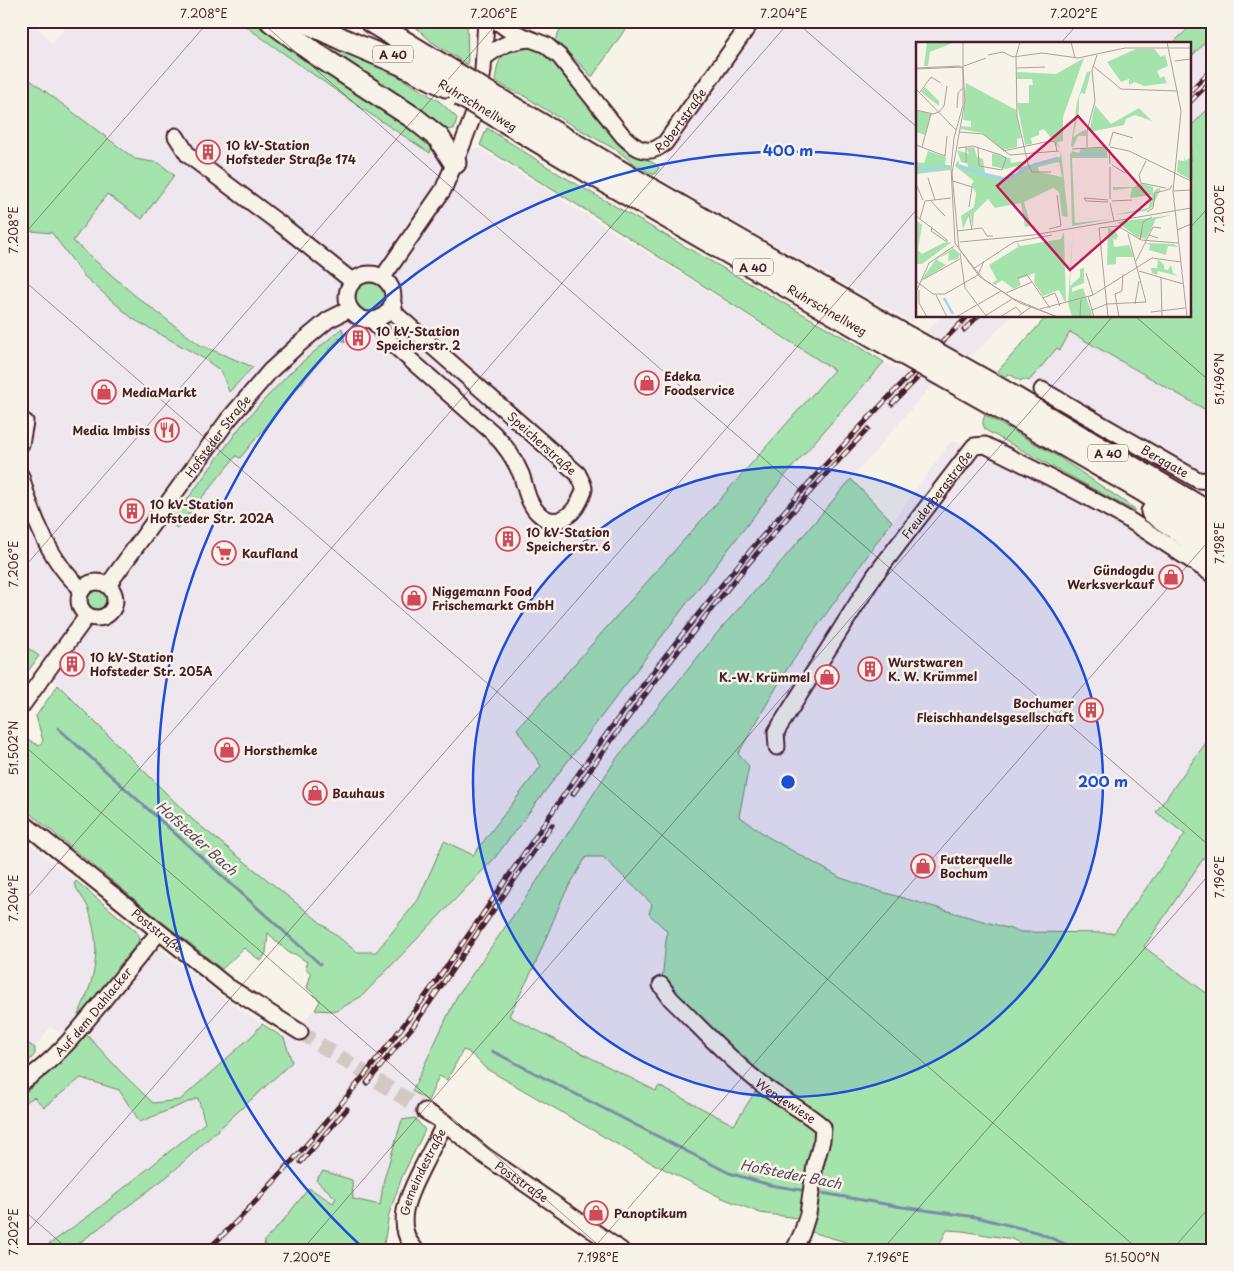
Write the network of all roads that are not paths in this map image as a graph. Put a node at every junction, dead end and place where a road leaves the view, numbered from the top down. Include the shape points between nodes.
1 (271, 21) edge
2 (304, 21) edge
3 (340, 21) edge
4 (370, 21) edge
5 (397, 21) edge
6 (486, 21) edge
7 (496, 21) edge
8 (752, 21) edge
9 (530, 39) junction
10 (484, 58) junction
11 (457, 86) junction
12 (176, 136) dead end
13 (455, 162) junction
14 (383, 277) junction
15 (352, 281) junction
16 (392, 303) junction
17 (350, 310) junction
18 (373, 320) junction
19 (474, 382) junction
20 (1042, 390) dead end
21 (998, 398) junction
22 (457, 401) junction
23 (21, 420) edge
24 (1040, 432) junction
25 (21, 444) edge
26 (21, 476) edge
27 (1213, 481) edge
28 (1213, 515) edge
29 (1213, 534) edge
30 (1213, 555) edge
31 (1213, 575) edge
32 (108, 585) junction
33 (82, 589) junction
34 (87, 616) junction
35 (21, 707) edge
36 (777, 747) dead end
37 (21, 821) edge
38 (159, 932) junction
39 (660, 985) dead end
40 (300, 1032) tunnel mouth
41 (21, 1083) edge
42 (425, 1111) tunnel mouth
43 (444, 1123) junction
44 (416, 1250) edge
45 (621, 1250) edge
46 (794, 1250) edge

1 - 13 highway via 414,118 439,138
2 - 11 highway
3 - 11 highway, Ruhrschnellweg / A 40
4 - 11 highway, Ruhrschnellweg / A 40
5 - 11 highway via 449,60
6 - 10 street
7 - 9 street, Robertstraße
8 - 9 street, Robertstraße via 665,143 647,150 633,145 623,136 560,57 546,45
9 - 10 street via 510,42
10 - 13 street via 475,111
11 - 21 highway, Ruhrschnellweg / A 40, bridge via 498,108 617,188
12 - 15 street via 188,155
13 - 14 street via 443,190
14 - 15 street via 370,273
14 - 16 street via 392,288
15 - 17 street via 346,295
16 - 18 street via 386,314
16 - 19 street, Speicherstraße via 400,318
17 - 18 street via 361,318
17 - 32 street, Hofsteder Straße via 328,320 270,371 228,420
18 - 22 street, Speicherstraße via 388,340
19 - 22 street
19 - 22 street, Speicherstraße via 578,474 584,490 571,514 552,520 539,514 531,506 514,459 504,445
20 - 27 street, Berggate via 1198,480
21 - 24 highway, Ruhrschnellweg / A 40
21 - 28 highway, Ruhrschnellweg / A 40
23 - 25 street via 26,422
24 - 29 highway, Ruhrschnellweg / A 40
24 - 30 highway
26 - 33 street via 31,509 54,557
31 - 36 street, Freudenbergstraße via 1127,519 1054,479 985,445 974,446 875,575 776,732
32 - 33 street via 95,582
32 - 34 street via 116,599 111,613 98,619
33 - 34 street via 79,604
34 - 35 street
37 - 38 street, Poststraße
38 - 40 street, Poststraße via 227,986
38 - 41 street, Auf dem Dahlacker via 65,1047
39 - 46 street, Wengewiese via 748,1074 823,1127 809,1207
42 - 43 street, Poststraße
43 - 44 street, Gemeindestraße via 407,1200 404,1216 406,1233
43 - 45 street, Poststraße

